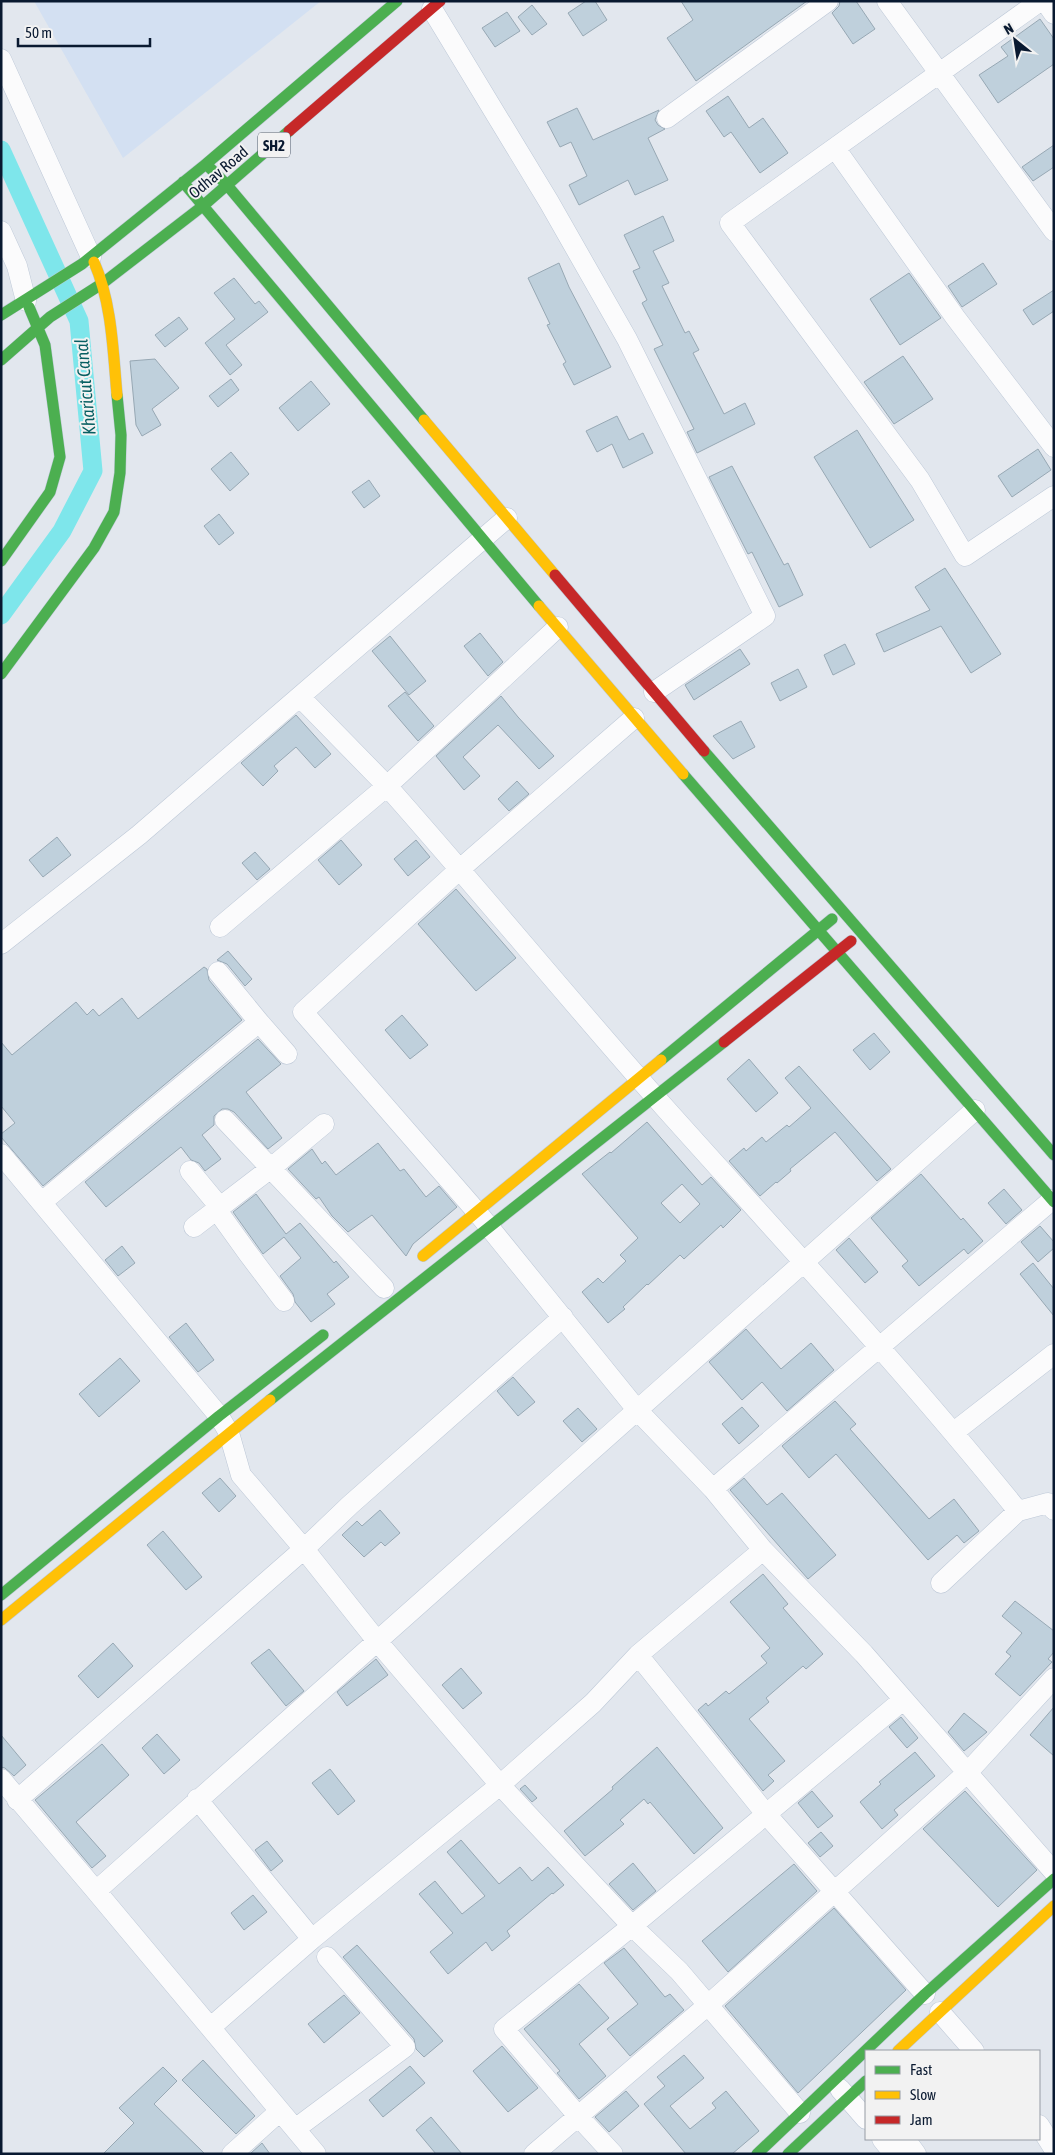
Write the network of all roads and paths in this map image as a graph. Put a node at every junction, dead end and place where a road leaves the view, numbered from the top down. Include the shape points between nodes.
1 (397, 1) edge
2 (828, 1) edge
3 (888, 1) edge
4 (1040, 1) edge
5 (1045, 1) edge
6 (436, 5) edge
7 (1054, 14) edge
8 (1, 59) edge
9 (939, 74) junction
10 (667, 118) dead end
11 (836, 148) junction
12 (206, 164) junction
13 (183, 182) junction
14 (227, 185) junction
15 (204, 205) junction
16 (1, 231) edge
17 (1054, 231) edge
18 (87, 261) junction
19 (103, 283) junction
20 (34, 296) junction
21 (1, 314) edge
22 (38, 327) junction
23 (1, 360) edge
24 (1054, 447) edge
25 (1054, 496) edge
26 (507, 518) junction
27 (484, 539) junction
28 (1, 561) edge
29 (558, 627) junction
30 (1, 674) edge
31 (654, 692) junction
32 (300, 697) junction
33 (634, 718) junction
34 (387, 786) junction
35 (460, 869) junction
36 (843, 910) junction
37 (220, 928) dead end
38 (819, 931) junction
39 (862, 932) junction
40 (1, 944) edge
41 (837, 952) junction
42 (218, 972) dead end
43 (259, 1022) junction
44 (288, 1054) dead end
45 (640, 1078) junction
46 (655, 1096) junction
47 (975, 1110) junction
48 (225, 1120) dead end
49 (324, 1124) dead end
50 (1, 1154) edge
51 (1054, 1156) edge
52 (271, 1168) junction
53 (190, 1171) dead end
54 (1053, 1201) edge
55 (42, 1202) junction
56 (218, 1209) junction
57 (483, 1220) junction
58 (194, 1227) dead end
59 (415, 1263) dead end
60 (803, 1263) junction
61 (384, 1288) dead end
62 (284, 1301) dead end
63 (563, 1317) junction
64 (330, 1329) dead end
65 (881, 1346) junction
66 (1054, 1354) edge
67 (638, 1411) junction
68 (219, 1416) junction
69 (954, 1432) junction
70 (229, 1433) junction
71 (713, 1489) junction
72 (1052, 1504) edge
73 (1018, 1512) junction
74 (304, 1549) junction
75 (764, 1550) junction
76 (941, 1583) dead end
77 (1, 1595) edge
78 (1, 1620) edge
79 (378, 1641) junction
80 (638, 1655) junction
81 (1054, 1678) edge
82 (903, 1700) junction
83 (968, 1772) junction
84 (1, 1779) edge
85 (500, 1785) junction
86 (197, 1799) junction
87 (17, 1800) junction
88 (766, 1814) junction
89 (1054, 1872) edge
90 (1054, 1879) edge
91 (96, 1891) junction
92 (836, 1891) junction
93 (1054, 1906) edge
94 (632, 1926) junction
95 (312, 1939) junction
96 (326, 1958) dead end
97 (926, 1994) junction
98 (708, 2005) junction
99 (940, 2012) junction
100 (211, 2027) junction
101 (867, 2050) edge
102 (899, 2050) edge
103 (973, 2050) edge
104 (865, 2052) edge
105 (840, 2076) junction
106 (861, 2088) edge
107 (280, 2111) junction
108 (800, 2113) junction
109 (865, 2113) edge
110 (578, 2116) junction
111 (1040, 2127) edge
112 (295, 2129) junction
113 (883, 2140) edge
114 (906, 2140) edge
115 (1054, 2149) edge
116 (232, 2154) edge
117 (316, 2154) edge
118 (534, 2154) edge
119 (613, 2154) edge
120 (757, 2154) edge
121 (788, 2154) edge
122 (894, 2154) edge
123 (916, 2154) edge

1 - 12 street, Odhav Road / SH2
2 - 10 street
3 - 9 street
4 - 9 street
5 - 7 street
6 - 14 street, Odhav Road / SH2
6 - 31 street via 627,340 764,616
8 - 18 street
9 - 11 street
9 - 17 street
11 - 24 street via 954,317
11 - 25 street via 730,223 920,480 965,556
12 - 13 street, Odhav Road / SH2
12 - 14 street
13 - 15 street
13 - 18 street, Odhav Road / SH2
14 - 15 street, Odhav Road / SH2
14 - 26 street
15 - 19 street, Odhav Road / SH2
15 - 27 street
16 - 20 street
18 - 19 street
18 - 20 street, Odhav Road
19 - 22 street, SH2
19 - 30 street via 121,436 114,512 94,548
20 - 21 street
20 - 22 street
22 - 23 street, SH2
22 - 28 street via 45,345 60,457 50,492
26 - 27 street
26 - 31 street
27 - 29 street
27 - 32 street
29 - 33 street
29 - 34 street
31 - 36 street
32 - 34 street
32 - 40 street via 139,835
33 - 35 street
33 - 38 street
34 - 35 street
34 - 37 street
35 - 45 street
35 - 57 street via 303,1012
36 - 38 street
36 - 39 street
38 - 41 street
38 - 45 street
39 - 41 street
39 - 51 street
41 - 46 street
41 - 47 street
42 - 43 street
43 - 44 street
43 - 55 street
45 - 46 street
45 - 57 street
46 - 57 street
46 - 60 street
47 - 54 street
47 - 60 street
48 - 52 street
49 - 52 street
50 - 55 street
52 - 56 street
52 - 61 street
53 - 56 street
54 - 65 street
55 - 68 street
56 - 58 street
56 - 62 street
57 - 59 street
57 - 63 street
57 - 70 street
60 - 65 street
60 - 67 street
63 - 67 street
63 - 74 street
64 - 68 street
65 - 69 street
65 - 71 street
66 - 69 street
67 - 71 street
67 - 79 street
68 - 70 street
68 - 77 street
69 - 73 street
70 - 74 street via 240,1475
70 - 78 street
71 - 75 street
72 - 73 street
73 - 76 street
74 - 79 street
74 - 87 street
75 - 80 street
75 - 82 street via 864,1654
79 - 85 street
79 - 86 street
80 - 85 street via 593,1703
80 - 88 street
81 - 83 street
82 - 83 street
82 - 88 street
83 - 89 street
83 - 92 street
84 - 87 street
85 - 94 street
85 - 95 street
86 - 91 street
86 - 95 street
87 - 91 street
88 - 92 street
88 - 94 street
90 - 97 street
91 - 100 street
92 - 97 street
92 - 98 street
93 - 99 street
94 - 98 street via 679,1971
94 - 110 street via 504,2029
95 - 100 street
96 - 112 street via 405,2047
97 - 101 street
98 - 108 street
98 - 110 street
99 - 102 street
99 - 103 street
100 - 107 street
104 - 105 street
105 - 106 street
105 - 108 street
106 - 109 street
106 - 121 street
107 - 112 street
107 - 116 street
108 - 120 street
110 - 118 street
110 - 119 street
111 - 115 street
112 - 117 street
113 - 122 street
114 - 123 street

